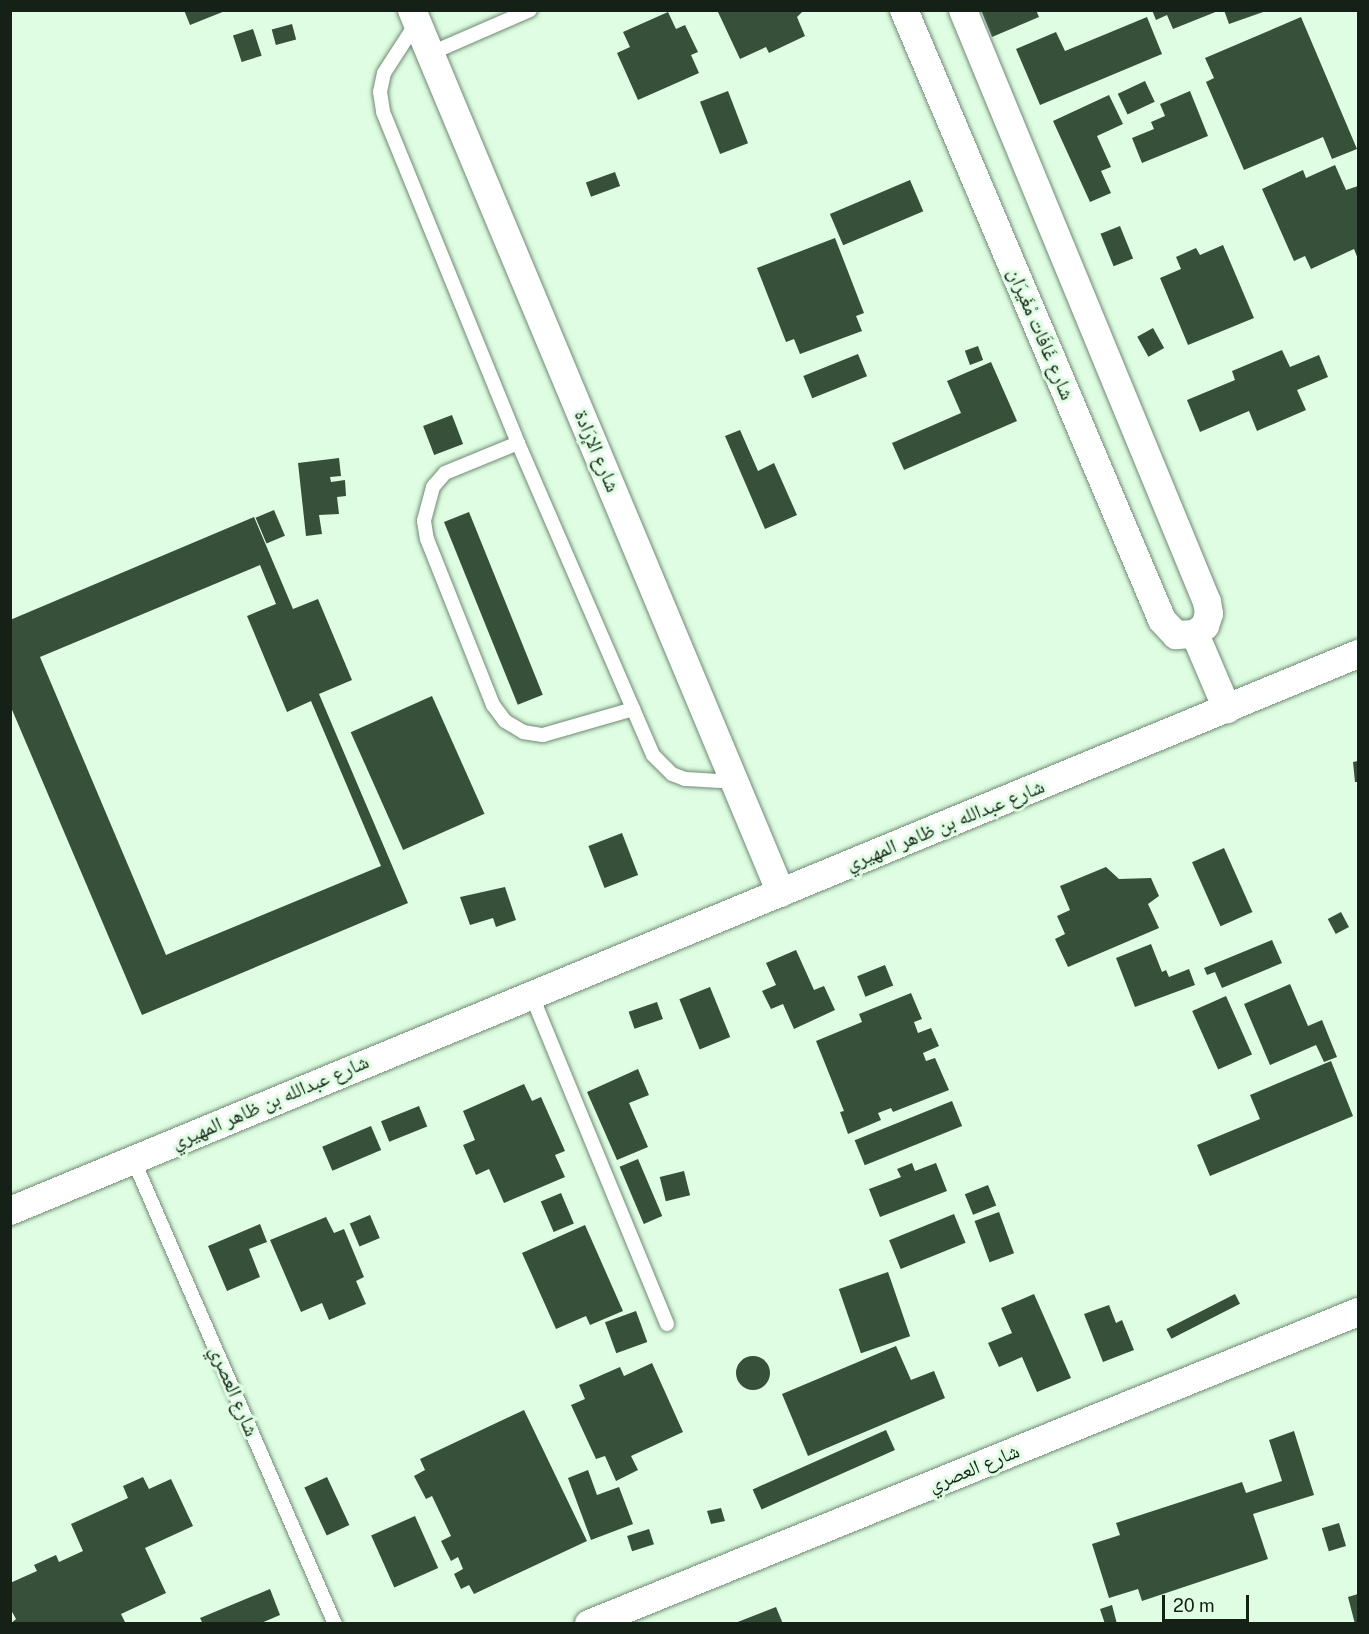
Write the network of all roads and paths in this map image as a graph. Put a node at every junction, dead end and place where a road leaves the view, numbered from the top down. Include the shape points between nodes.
1 (530, 10) edge
2 (904, 10) edge
3 (963, 10) edge
4 (415, 16) edge
5 (429, 54) junction
6 (518, 443) junction
7 (1195, 634) junction
8 (1359, 654) edge
9 (633, 709) junction
10 (1227, 709) junction
11 (736, 782) junction
12 (781, 893) junction
13 (531, 994) junction
14 (133, 1159) junction
15 (10, 1211) edge
16 (1359, 1312) edge
17 (667, 1323) dead end
18 (335, 1623) edge
19 (589, 1623) edge

1 - 5 lane
2 - 7 street, شارع غَافَات مْغَيرَان via 1162,621 1176,635
3 - 7 street via 1207,602 1205,626
4 - 5 street, شارع الإرَادة
4 - 6 lane via 384,73 380,92 382,112
5 - 11 street, شارع الإرَادة
6 - 9 lane
6 - 9 lane via 445,473 433,487 424,521 427,538 494,705 505,721 523,732 543,735
7 - 10 street
8 - 10 street, شارع عبدالله بن ظاهر المهيري
9 - 11 lane via 652,755 672,774
10 - 12 street, شارع عبدالله بن ظاهر المهيري
11 - 12 street, شارع الإرَادة
12 - 13 street, شارع عبدالله بن ظاهر المهيري
13 - 14 street, شارع عبدالله بن ظاهر المهيري
13 - 17 lane
14 - 15 street, شارع عبدالله بن ظاهر المهيري
14 - 18 lane, شارع العصري
16 - 19 street, شارع العصري

